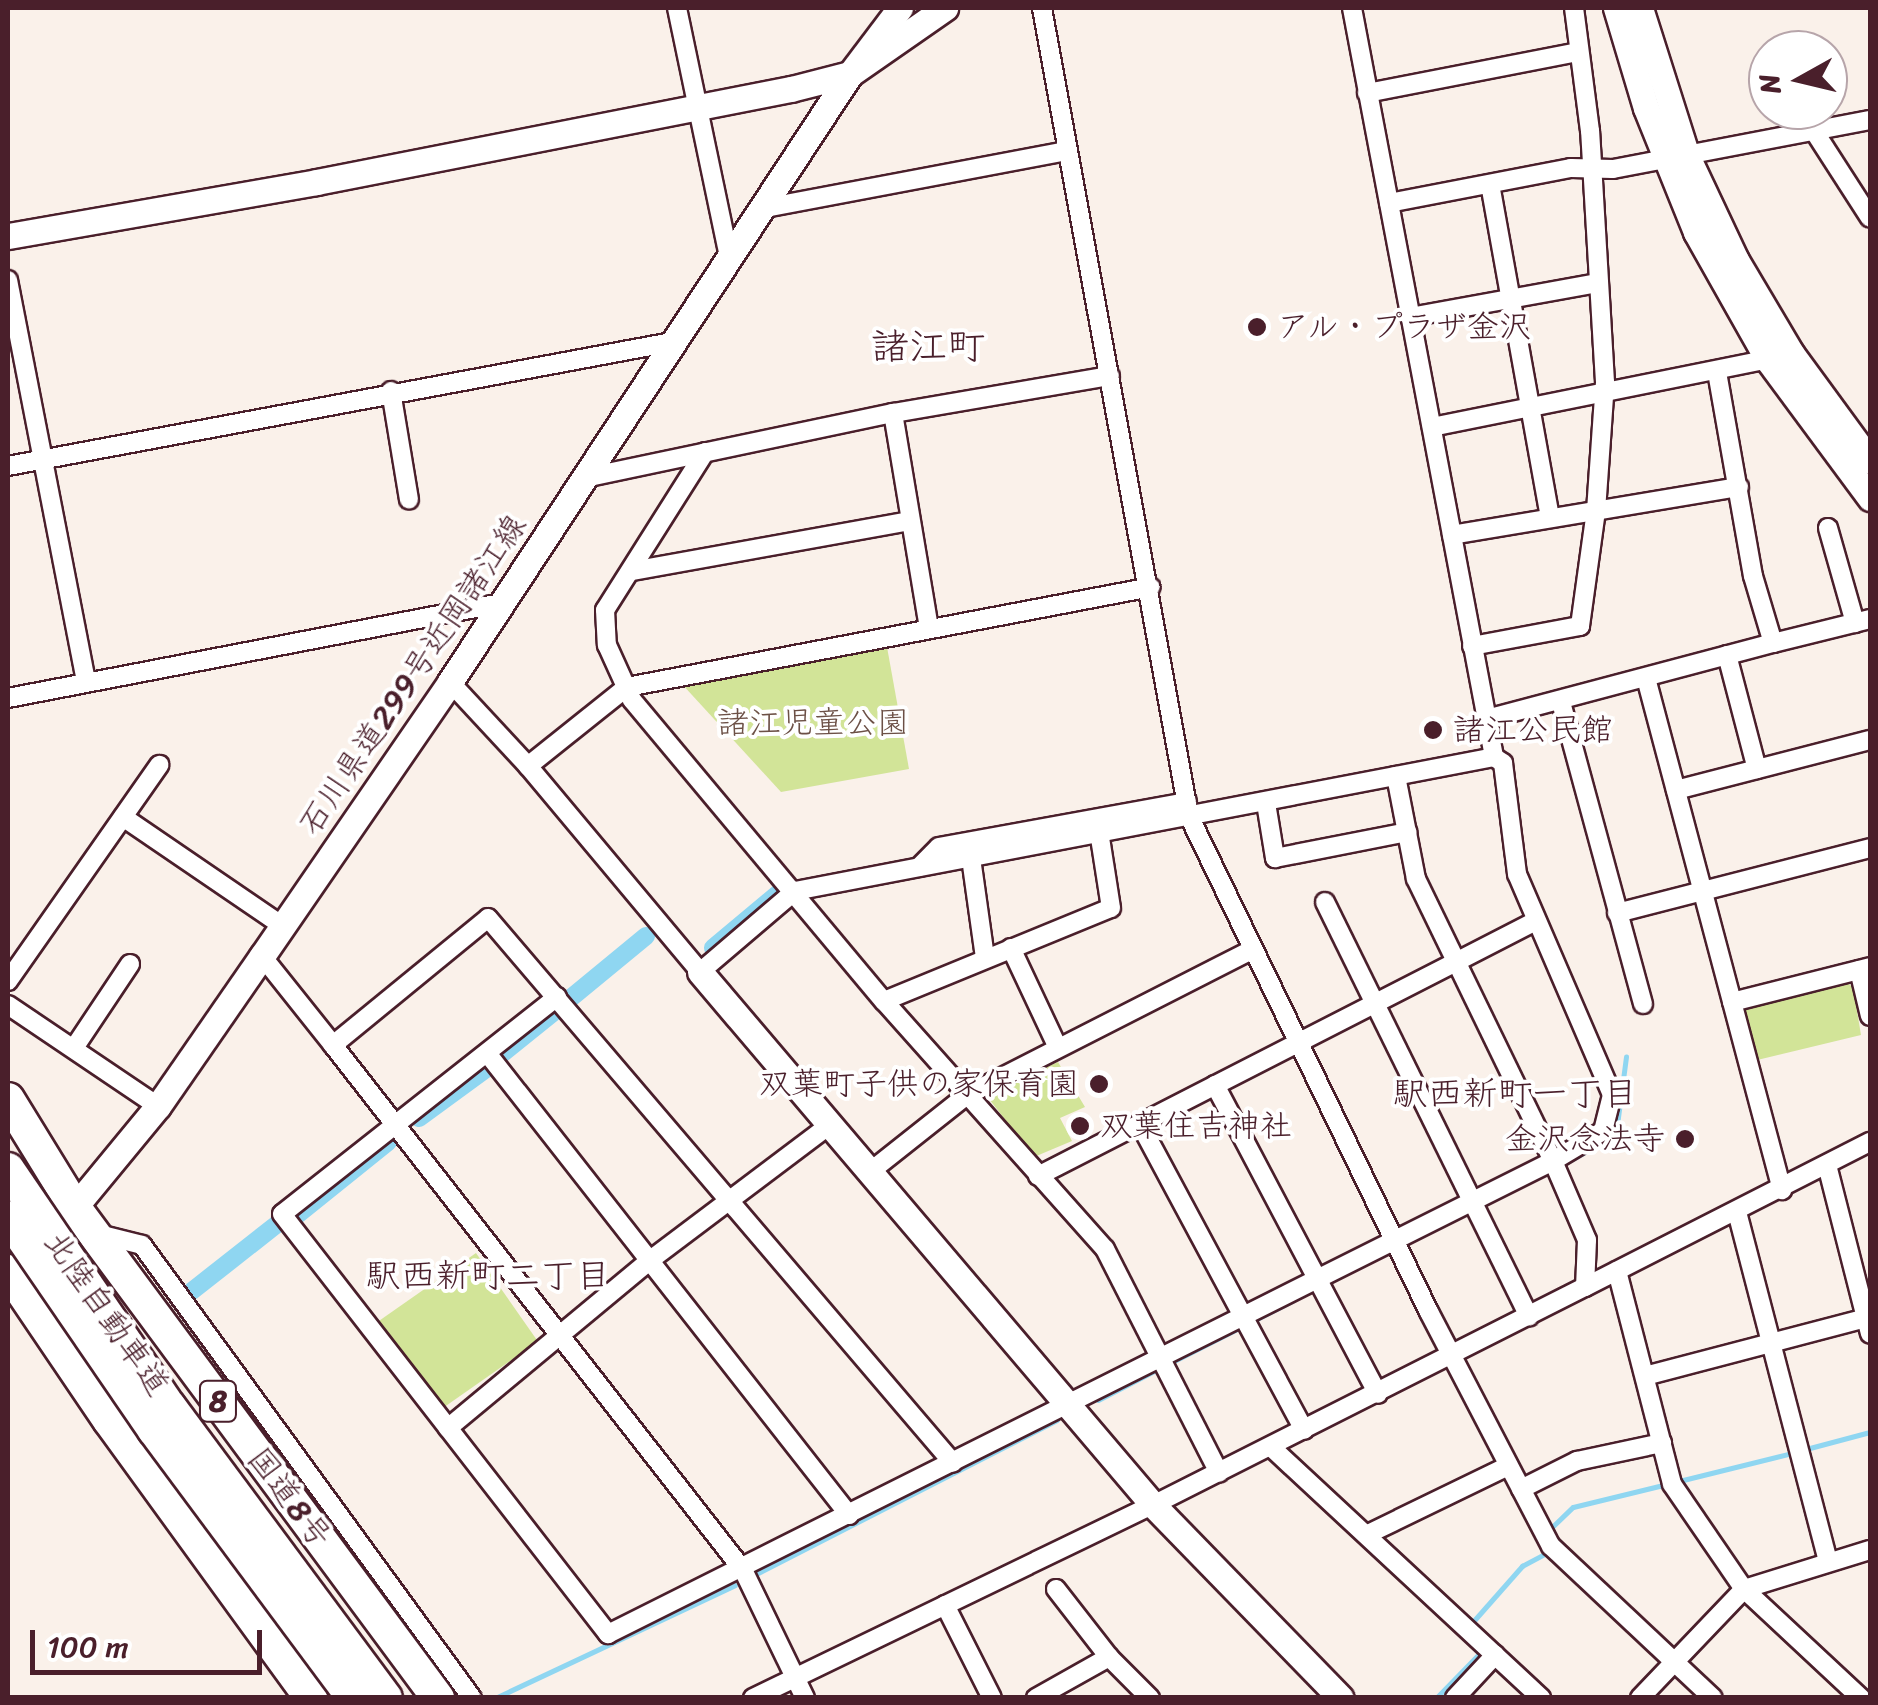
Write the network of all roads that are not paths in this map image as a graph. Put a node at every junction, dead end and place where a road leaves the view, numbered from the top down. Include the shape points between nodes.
1 (677, 8) edge
2 (900, 8) edge
3 (945, 8) edge
4 (1042, 8) edge
5 (1352, 8) edge
6 (1574, 8) edge
7 (1616, 8) edge
8 (1640, 8) edge
9 (1578, 52) junction
10 (850, 74) junction
11 (1367, 93) junction
12 (698, 110) junction
13 (1870, 120) edge
14 (1814, 131) junction
15 (1068, 152) junction
16 (1676, 158) junction
17 (1590, 167) junction
18 (1490, 184) junction
19 (1389, 203) junction
20 (764, 208) junction
21 (1870, 218) edge
22 (8, 236) edge
23 (729, 258) junction
24 (8, 280) edge
25 (1597, 283) junction
26 (1512, 298) junction
27 (1410, 317) junction
28 (672, 342) junction
29 (1780, 357) junction
30 (1717, 372) junction
31 (1110, 376) junction
32 (390, 391) junction
33 (1604, 394) junction
34 (1532, 409) junction
35 (893, 413) junction
36 (1432, 427) junction
37 (705, 452) junction
38 (40, 460) junction
39 (1870, 461) edge
40 (8, 466) edge
41 (584, 478) junction
42 (1740, 486) junction
43 (1870, 498) edge
44 (408, 500) dead end
45 (1596, 512) junction
46 (1550, 517) junction
47 (909, 521) junction
48 (1828, 528) dead end
49 (1452, 534) junction
50 (632, 572) junction
51 (1151, 587) junction
52 (497, 604) junction
53 (1863, 621) edge
54 (928, 630) junction
55 (1773, 643) junction
56 (1472, 646) junction
57 (1727, 656) junction
58 (1646, 678) junction
59 (450, 682) junction
60 (86, 683) junction
61 (627, 687) junction
62 (8, 698) edge
63 (1561, 702) junction
64 (1487, 719) junction
65 (1870, 740) edge
66 (1494, 757) junction
67 (158, 766) dead end
68 (528, 766) junction
69 (1758, 769) junction
70 (1396, 776) junction
71 (1676, 790) junction
72 (1266, 803) junction
73 (1188, 809) junction
74 (123, 816) junction
75 (1098, 826) junction
76 (1407, 832) junction
77 (1044, 837) junction
78 (1870, 848) edge
79 (971, 858) junction
80 (918, 867) junction
81 (795, 890) junction
82 (1704, 893) junction
83 (1325, 902) dead end
84 (1617, 913) junction
85 (1534, 922) junction
86 (283, 926) junction
87 (1011, 948) junction
88 (1253, 949) junction
89 (262, 956) junction
90 (986, 958) junction
91 (1457, 961) junction
92 (130, 964) dead end
93 (1864, 969) edge
94 (700, 972) junction
95 (8, 982) edge
96 (558, 997) junction
97 (884, 1002) junction
98 (1732, 1002) junction
99 (8, 1004) edge
100 (1375, 1004) junction
101 (1643, 1004) dead end
102 (1870, 1016) edge
103 (1298, 1043) junction
104 (333, 1045) junction
105 (74, 1048) junction
106 (1058, 1048) junction
107 (486, 1053) junction
108 (1215, 1085) junction
109 (967, 1095) junction
110 (8, 1098) edge
111 (158, 1106) junction
112 (394, 1123) junction
113 (831, 1124) junction
114 (1140, 1124) junction
115 (1870, 1142) edge
116 (1827, 1165) junction
117 (1556, 1166) junction
118 (8, 1169) edge
119 (871, 1171) junction
120 (1038, 1176) junction
121 (1782, 1190) junction
122 (730, 1203) junction
123 (1477, 1205) junction
124 (1737, 1212) junction
125 (8, 1217) edge
126 (84, 1220) junction
127 (1397, 1245) junction
128 (649, 1262) junction
129 (1617, 1271) junction
130 (1322, 1282) junction
131 (10, 1284) edge
132 (1584, 1287) junction
133 (1529, 1316) junction
134 (1247, 1320) junction
135 (1869, 1323) edge
136 (560, 1336) junction
137 (1771, 1343) junction
138 (1452, 1357) junction
139 (1164, 1361) junction
140 (1644, 1376) junction
141 (206, 1386) junction
142 (1378, 1394) junction
143 (1068, 1404) junction
144 (448, 1428) junction
145 (1304, 1430) junction
146 (276, 1433) junction
147 (1662, 1443) junction
148 (1272, 1447) junction
149 (953, 1463) junction
150 (1508, 1466) junction
151 (1219, 1473) junction
152 (1521, 1489) junction
153 (1153, 1505) junction
154 (849, 1515) junction
155 (313, 1530) junction
156 (1368, 1534) junction
157 (1870, 1550) edge
158 (1828, 1561) junction
159 (743, 1570) junction
160 (387, 1584) junction
161 (1056, 1589) dead end
162 (1744, 1589) junction
163 (945, 1605) junction
164 (1495, 1655) junction
165 (1109, 1657) junction
166 (1674, 1661) junction
167 (794, 1676) junction
168 (311, 1698) edge
169 (353, 1698) edge
170 (386, 1698) edge
171 (438, 1698) edge
172 (472, 1698) edge
173 (753, 1698) edge
174 (804, 1698) edge
175 (992, 1698) edge
176 (1036, 1698) edge
177 (1150, 1698) edge
178 (1341, 1698) edge
179 (1455, 1698) edge
180 (1541, 1698) edge
181 (1640, 1698) edge
182 (1713, 1698) edge
183 (1861, 1698) edge

1 - 12 street
2 - 10 street, 石川県道299号近岡諸江線
3 - 10 street
4 - 15 street
5 - 11 street
6 - 9 street
7 - 16 street
8 - 16 street
9 - 11 street
9 - 17 street
10 - 12 street
10 - 20 street, 石川県道299号近岡諸江線
11 - 19 street
12 - 22 street
12 - 23 street
13 - 14 street
14 - 16 street
14 - 21 street
15 - 20 street
15 - 31 street
16 - 17 street
16 - 29 street via 1696,232
17 - 18 street
17 - 25 street
18 - 19 street
18 - 26 street
19 - 27 street
20 - 23 street, 石川県道299号近岡諸江線
23 - 28 street, 石川県道299号近岡諸江線
24 - 38 street
25 - 26 street
25 - 33 street
26 - 27 street
26 - 34 street
27 - 36 street
28 - 32 street
28 - 41 street, 石川県道299号近岡諸江線
29 - 30 street
29 - 39 street
29 - 43 street
30 - 33 street
30 - 42 street
31 - 35 street
31 - 51 street
32 - 38 street
32 - 44 street
33 - 34 street
33 - 45 street
34 - 36 street
34 - 46 street
35 - 37 street
35 - 47 street
36 - 49 street
37 - 41 street
37 - 50 street
38 - 40 street
38 - 60 street
41 - 52 street, 石川県道299号近岡諸江線
42 - 45 street
42 - 55 street via 1753,576
45 - 46 street
45 - 56 street via 1580,626
46 - 49 street
47 - 50 street
47 - 54 street
48 - 53 street
49 - 56 street
50 - 61 street via 606,610 607,645
51 - 54 street
51 - 73 street
52 - 59 street, 石川県道299号近岡諸江線
52 - 60 street
53 - 55 street
54 - 61 street
55 - 57 street
56 - 64 street
57 - 58 street
57 - 69 street
58 - 63 street
58 - 71 street
59 - 68 street
59 - 86 street, 石川県道299号近岡諸江線
60 - 62 street
61 - 68 street
61 - 81 street
63 - 64 street
63 - 84 street
64 - 66 street
65 - 69 street
66 - 70 street
66 - 85 street via 1503,763 1517,874
67 - 74 street
68 - 94 street
69 - 71 street
70 - 72 street
70 - 76 street
71 - 82 street
72 - 73 street
72 - 76 street via 1275,858
73 - 75 street
73 - 88 street
74 - 86 street
74 - 95 street
75 - 77 street
75 - 87 street via 1112,908
76 - 91 street via 1416,880
77 - 79 street
77 - 80 street via 939,847
78 - 82 street
79 - 80 street
79 - 90 street
80 - 81 street
81 - 94 street
81 - 97 street
82 - 84 street
82 - 98 street
83 - 100 street
84 - 101 street
85 - 91 street
85 - 117 street via 1612,1095 1603,1131
86 - 89 street, 石川県道299号近岡諸江線
87 - 90 street
87 - 106 street
88 - 103 street
88 - 106 street
89 - 104 street
89 - 111 street, 石川県道299号近岡諸江線
90 - 97 street
91 - 100 street
91 - 117 street
92 - 105 street
93 - 98 street
93 - 102 street
94 - 113 street
96 - 104 street via 488,918
96 - 107 street
96 - 122 street
97 - 109 street
98 - 121 street
99 - 105 street
100 - 103 street
100 - 123 street
103 - 108 street
103 - 127 street
104 - 112 street
105 - 111 street
106 - 109 street
107 - 112 street
107 - 128 street
108 - 114 street
108 - 130 street
109 - 119 street
109 - 120 street
110 - 126 highway, 国道8号 / 8
111 - 126 street, 石川県道299号近岡諸江線
112 - 136 street
112 - 144 street via 282,1214
113 - 119 street
113 - 122 street
114 - 120 street
114 - 134 street
115 - 116 street
116 - 121 street
116 - 135 street
117 - 123 street
117 - 132 street via 1587,1240
118 - 170 highway, 北陸自動車道, bridge via 170,1406
119 - 143 street
120 - 139 street via 1105,1249
121 - 124 street
122 - 128 street
122 - 149 street
123 - 127 street
123 - 133 street
124 - 129 street
124 - 137 street
125 - 169 highway, 北陸自動車道, bridge via 165,1445
126 - 131 street, 石川県道299号近岡諸江線
126 - 141 highway, 国道8号 / 8
126 - 146 street via 142,1245
127 - 130 street
127 - 138 street
128 - 136 street
128 - 154 street
129 - 132 street
129 - 140 street
130 - 134 street
130 - 142 street
131 - 168 highway
132 - 133 street
133 - 138 street
134 - 139 street
134 - 145 street
135 - 137 street
136 - 144 street
136 - 159 street
137 - 140 street
137 - 158 street
138 - 142 street
138 - 150 street
139 - 143 street
139 - 151 street
140 - 147 street
141 - 146 street via 231,1396 258,1432
141 - 155 highway, 国道8号 / 8
142 - 145 street
143 - 149 street
143 - 153 street
144 - 159 street via 608,1634
145 - 148 street
146 - 160 street
147 - 152 street via 1577,1460
147 - 162 street via 1672,1484
148 - 151 street
148 - 156 street
149 - 154 street
150 - 152 street
150 - 156 street
151 - 153 street
152 - 166 street via 1552,1546
153 - 163 street
153 - 178 street
154 - 159 street
155 - 160 street via 373,1583
155 - 171 highway, 国道8号 / 8
156 - 164 street
157 - 158 street
158 - 162 street
159 - 167 street
160 - 172 street
161 - 165 street
162 - 166 street
162 - 183 street
163 - 167 street
163 - 175 street
164 - 179 street
164 - 180 street
165 - 176 street
165 - 177 street
166 - 181 street
166 - 182 street
167 - 173 street
167 - 174 street

